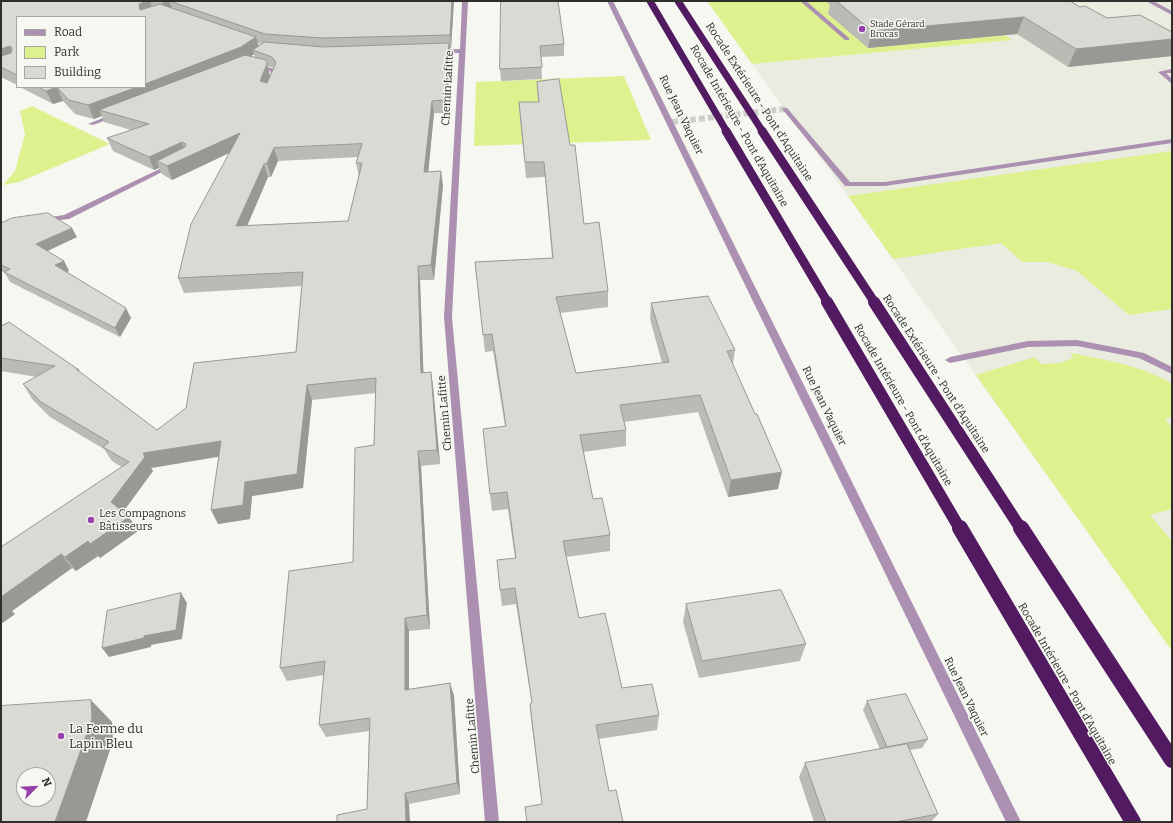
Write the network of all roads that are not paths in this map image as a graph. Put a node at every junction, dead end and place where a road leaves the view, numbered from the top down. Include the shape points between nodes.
1 (465, 1) edge
2 (610, 1) edge
3 (650, 1) edge
4 (678, 1) edge
5 (803, 1) edge
6 (1149, 1) edge
7 (1172, 13) edge
8 (847, 39) dead end
9 (462, 51) junction
10 (426, 52) edge
11 (254, 59) edge
12 (1172, 71) edge
13 (1161, 72) junction
14 (1172, 79) edge
15 (1172, 82) edge
16 (270, 88) edge
17 (785, 109) dead end
18 (120, 113) edge
19 (91, 124) dead end
20 (1172, 140) edge
21 (180, 161) edge
22 (36, 222) edge
23 (950, 360) dead end
24 (1172, 371) edge
25 (1172, 760) edge
26 (492, 822) edge
27 (1014, 822) edge
28 (1133, 822) edge

1 - 9 street, Chemin Lafitte
2 - 27 street, Rue Jean Vaquier
3 - 28 highway, Rocade Intérieure - Pont d'Aquitaine, bridge
4 - 25 highway, Rocade Extérieure - Pont d'Aquitaine, bridge
5 - 8 street
6 - 7 street
9 - 10 street
9 - 26 street, Chemin Lafitte via 448,317
11 - 16 street via 248,63 272,70 275,76
12 - 13 street
13 - 14 street
13 - 15 street
17 - 20 street via 848,184 885,184
18 - 19 street
21 - 22 street via 66,218
23 - 24 street via 1028,344 1076,343 1141,355

